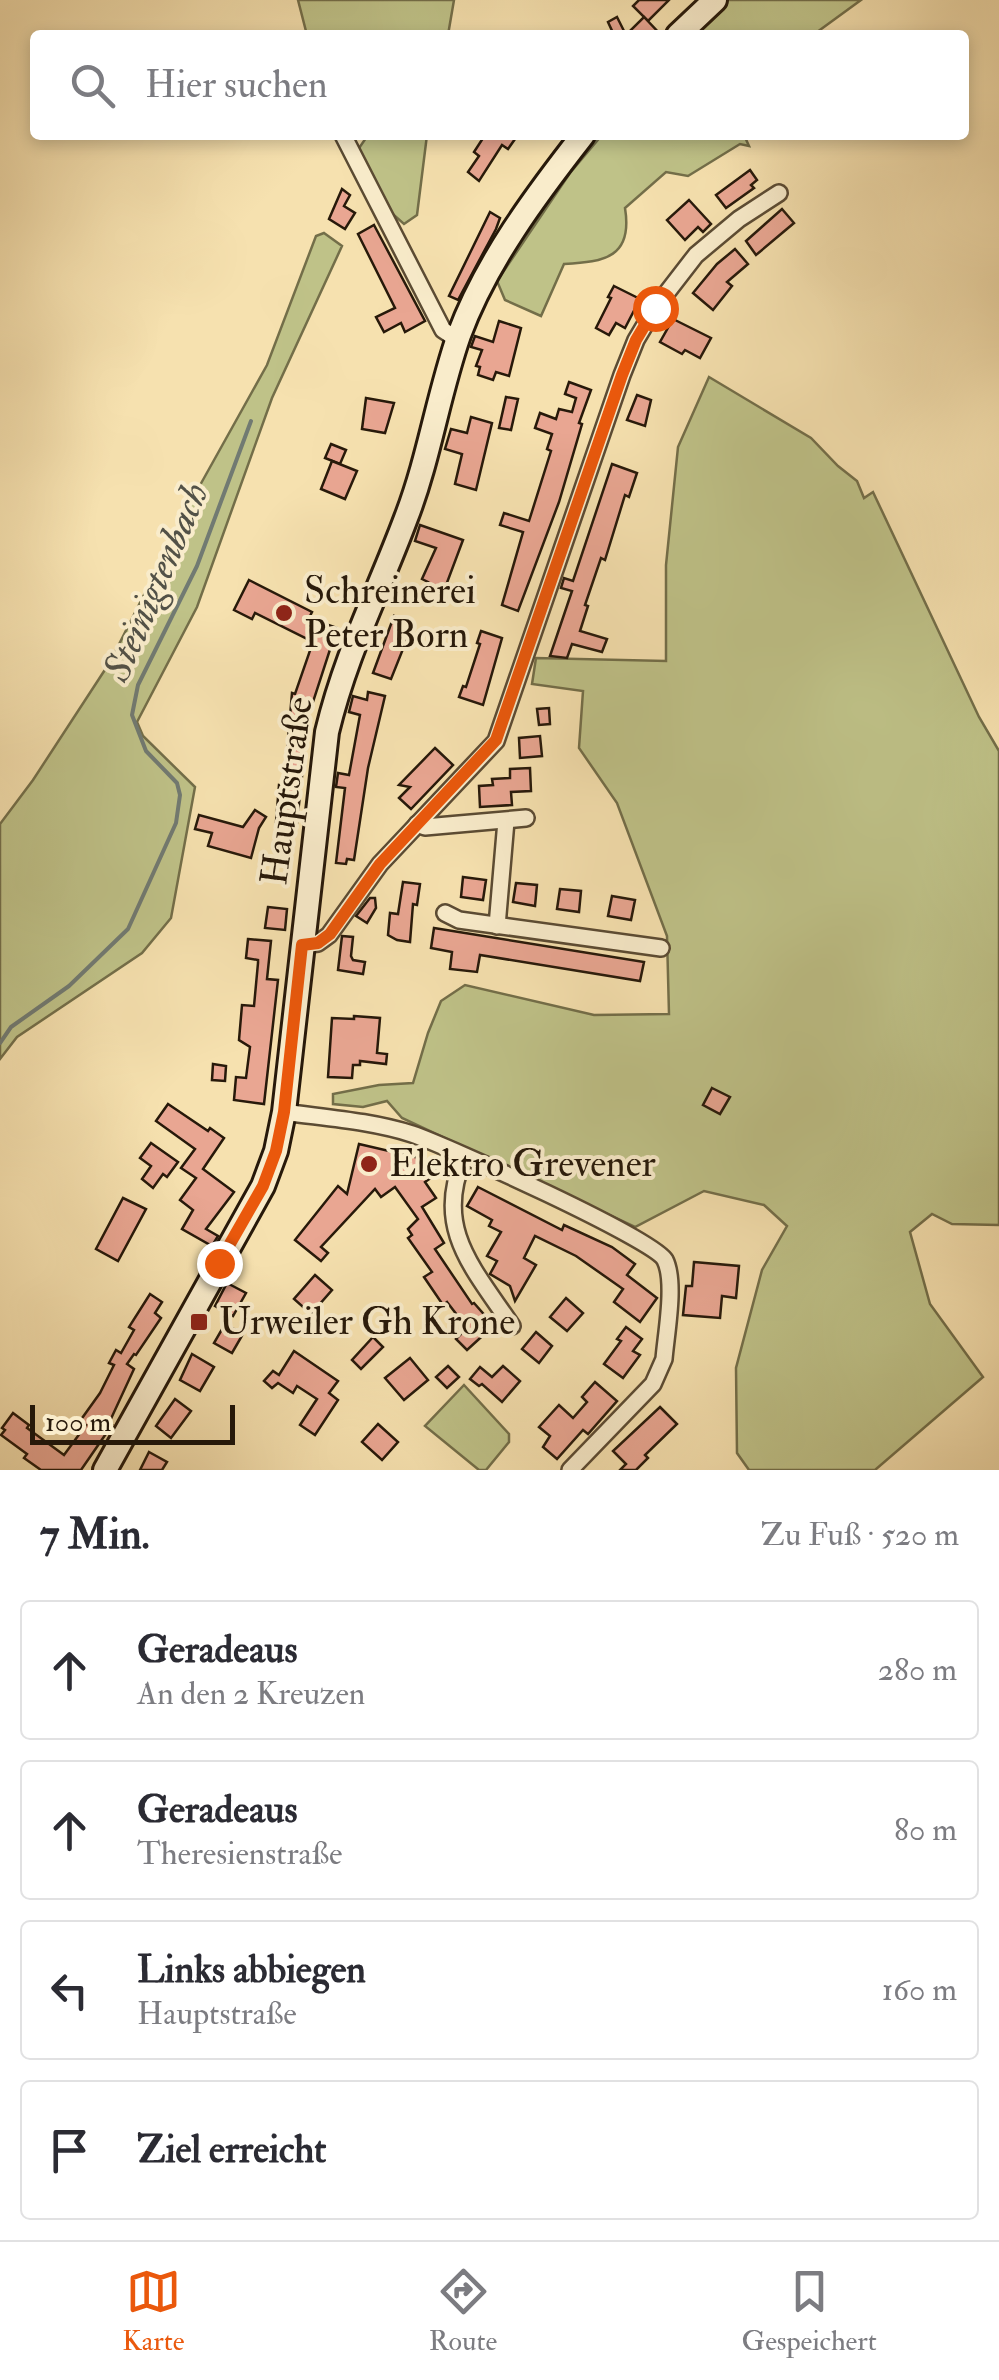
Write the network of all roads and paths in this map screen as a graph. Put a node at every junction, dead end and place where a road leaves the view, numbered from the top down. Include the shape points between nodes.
1 (715, 0) edge
2 (683, 30) edge
3 (346, 140) edge
4 (580, 140) edge
5 (779, 193) dead end
6 (458, 340) junction
7 (526, 818) dead end
8 (506, 821) junction
9 (416, 824) junction
10 (444, 913) dead end
11 (497, 926) junction
12 (302, 945) junction
13 (661, 948) dead end
14 (284, 1112) junction
15 (464, 1158) junction
16 (512, 1326) dead end
17 (105, 1470) edge
18 (570, 1470) edge

1 - 2 main road
3 - 6 street via 443,330
4 - 6 main road, Hauptstraße via 525,214
5 - 9 street via 696,255 636,340 496,740
6 - 12 main road, Hauptstraße via 406,521 338,684 326,732
7 - 8 street
8 - 9 street
8 - 11 street
9 - 12 street via 330,934
10 - 11 street
11 - 13 street
12 - 14 main road, Hauptstraße
14 - 15 street via 379,1125
14 - 17 main road, Hauptstraße via 263,1186
15 - 16 street via 451,1195 456,1233
15 - 18 street via 649,1244 669,1272 660,1372

